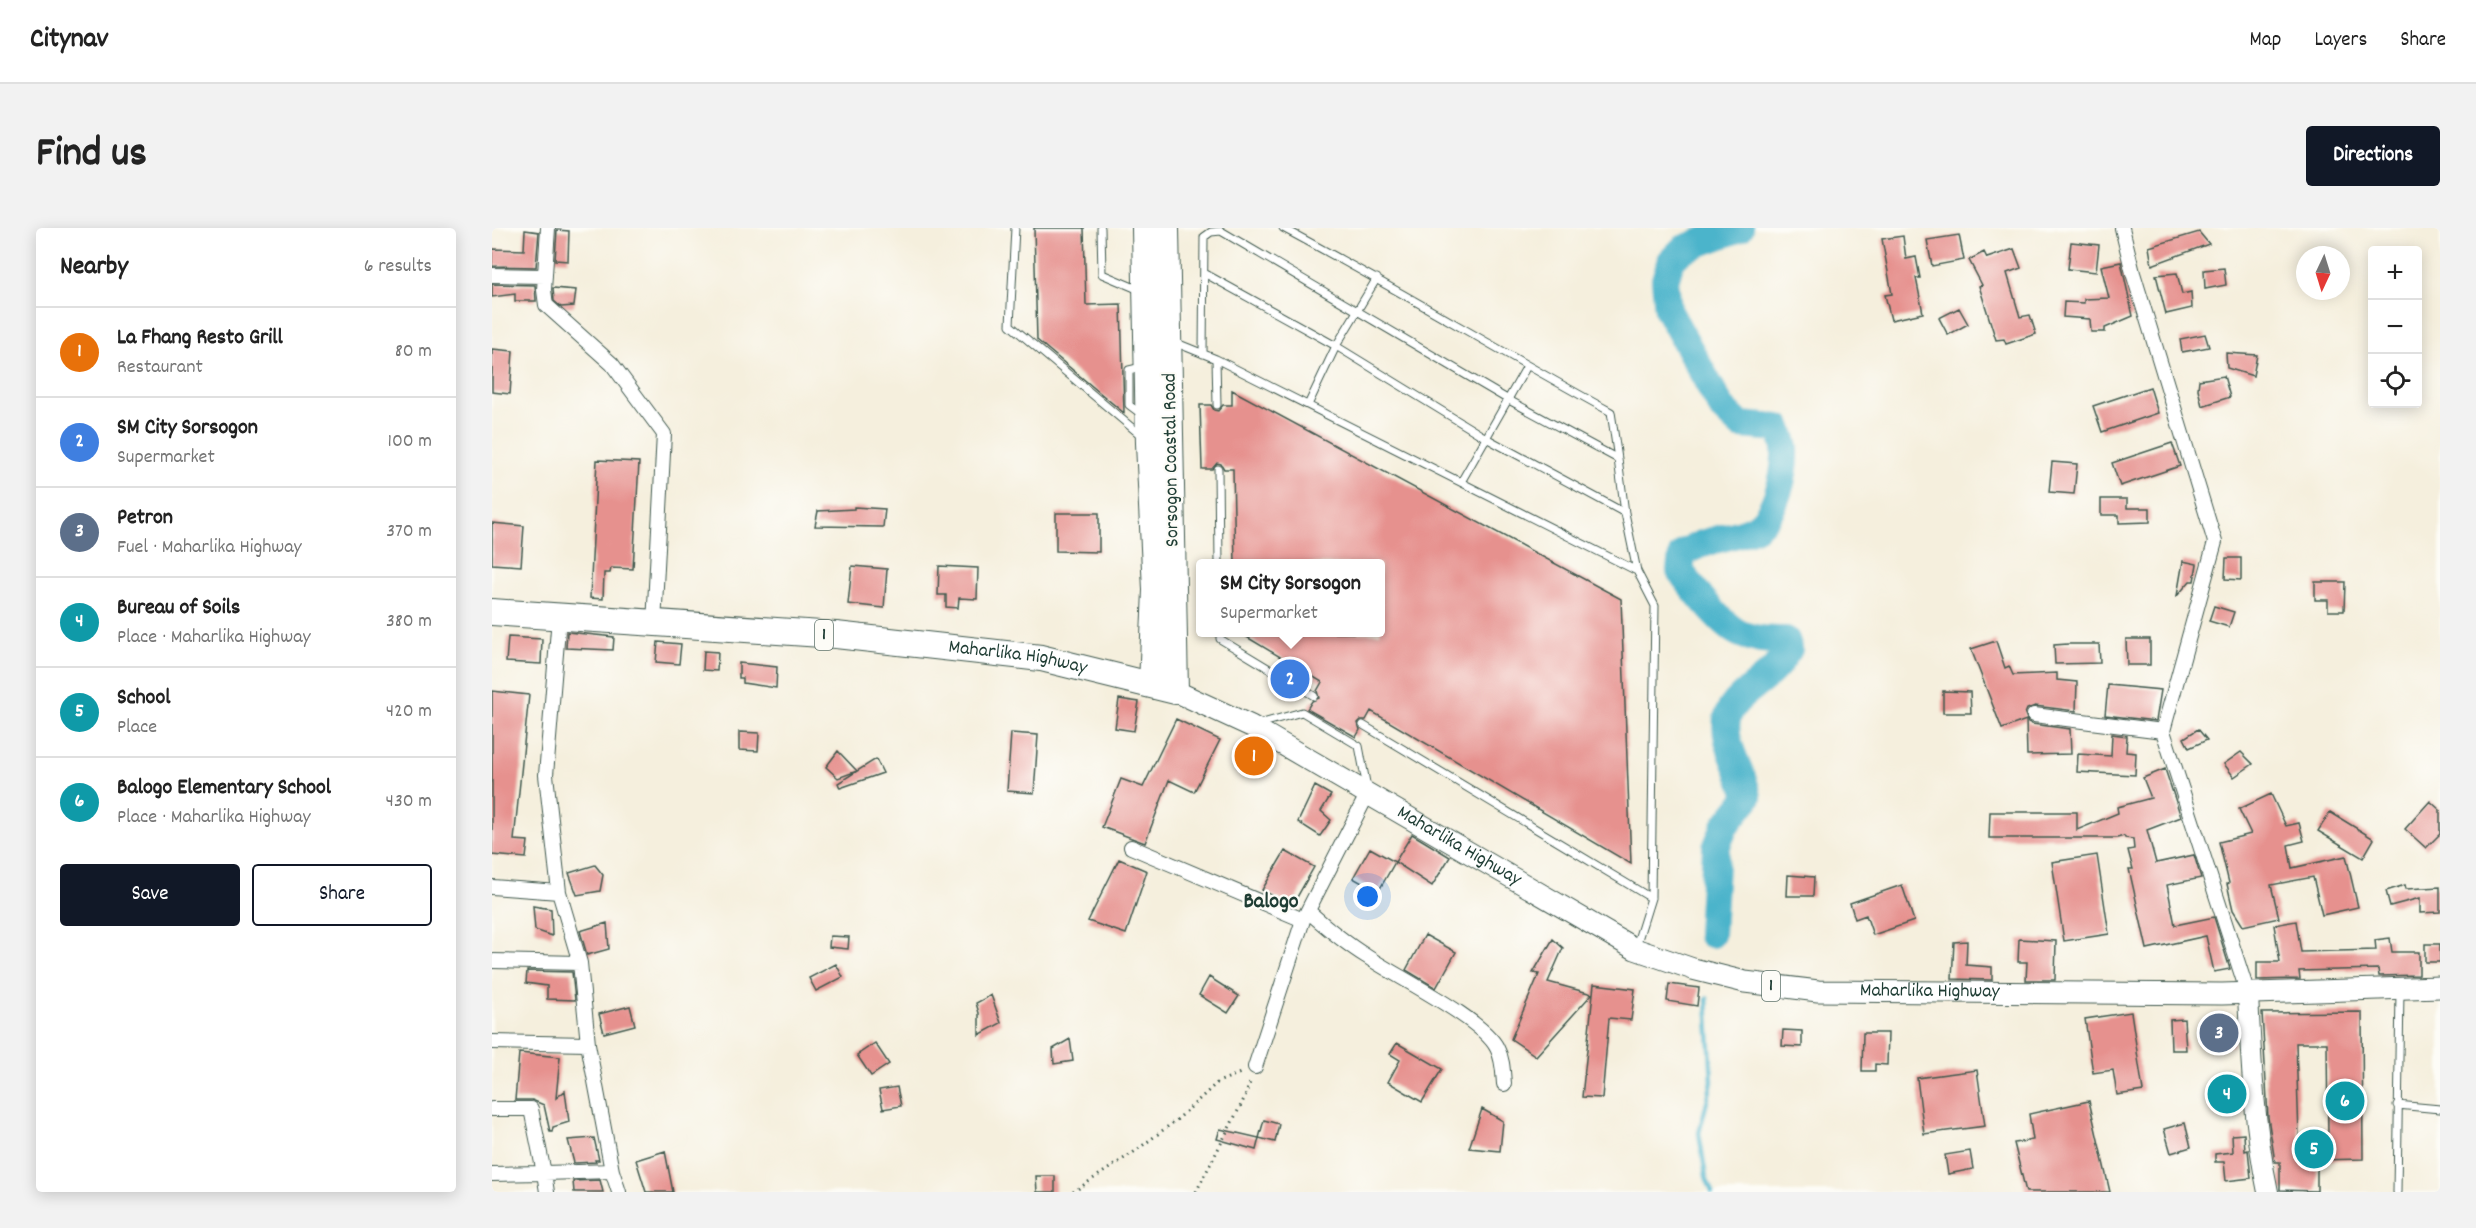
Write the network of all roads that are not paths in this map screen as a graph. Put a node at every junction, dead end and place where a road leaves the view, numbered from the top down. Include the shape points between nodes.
1 (548, 228) edge
2 (1015, 228) edge
3 (1101, 228) edge
4 (1145, 228) edge
5 (1166, 228) edge
6 (1205, 228) edge
7 (1283, 228) edge
8 (2122, 228) edge
9 (1204, 237) junction
10 (1204, 273) junction
11 (492, 275) edge
12 (545, 276) junction
13 (1377, 278) junction
14 (1147, 293) junction
15 (1358, 312) junction
16 (1170, 341) junction
17 (1336, 346) junction
18 (1203, 354) junction
19 (1216, 359) junction
20 (1527, 366) junction
21 (1507, 399) junction
22 (1217, 405) dead end
23 (1308, 405) junction
24 (1149, 431) junction
25 (1486, 438) junction
26 (1618, 459) junction
27 (1218, 469) dead end
28 (1461, 482) junction
29 (1625, 513) junction
30 (1219, 559) edge
31 (1637, 571) junction
32 (492, 612) edge
33 (559, 617) junction
34 (654, 624) junction
35 (1220, 637) edge
36 (1164, 688) junction
37 (1314, 696) dead end
38 (2034, 715) dead end
39 (1363, 725) dead end
40 (1251, 726) junction
41 (2163, 731) junction
42 (1368, 793) junction
43 (1131, 848) dead end
44 (492, 887) edge
45 (559, 892) junction
46 (1651, 898) junction
47 (1305, 915) junction
48 (1635, 949) junction
49 (492, 961) edge
50 (580, 963) junction
51 (2440, 987) edge
52 (2400, 988) junction
53 (2248, 994) junction
54 (492, 1042) edge
55 (588, 1044) junction
56 (1255, 1067) road end
57 (1504, 1084) dead end
58 (2397, 1105) junction
59 (492, 1109) edge
60 (2440, 1109) edge
61 (612, 1171) junction
62 (544, 1173) junction
63 (492, 1174) edge
64 (547, 1192) edge
65 (619, 1192) edge
66 (2268, 1192) edge
67 (2397, 1192) edge

1 - 12 street
2 - 24 lane via 1010,325
3 - 14 lane via 1102,274
4 - 14 highway, Sorsogon Coastal Road
5 - 16 highway, Sorsogon Coastal Road
6 - 9 lane
7 - 13 lane
8 - 41 street via 2214,542
9 - 10 lane
9 - 15 lane via 1221,231
10 - 17 lane
10 - 18 lane
11 - 12 street
12 - 34 street via 546,305 612,363 664,434
13 - 15 lane
13 - 20 lane
14 - 24 highway, Sorsogon Coastal Road
15 - 17 lane
15 - 21 lane
16 - 18 lane
16 - 36 highway, Sorsogon Coastal Road
17 - 23 lane
17 - 25 lane
18 - 19 lane
19 - 22 lane
19 - 23 lane
20 - 21 lane
20 - 26 lane via 1611,412
21 - 25 lane
21 - 26 lane
23 - 28 lane
24 - 36 highway, Sorsogon Coastal Road
25 - 28 lane
25 - 29 lane
26 - 29 lane
27 - 30 lane
28 - 31 lane
29 - 31 lane
31 - 46 lane via 1655,606
32 - 33 highway, Maharlika Highway / 1
33 - 34 highway, Maharlika Highway / 1
33 - 45 street via 546,775
34 - 36 highway, Maharlika Highway / 1 via 836,635 1041,658
35 - 37 lane
36 - 40 main road, Maharlika Highway / 1
38 - 41 street
39 - 46 lane
40 - 42 main road, Maharlika Highway / 1
40 - 42 lane via 1302,712 1359,746
41 - 53 street
42 - 47 street
42 - 48 main road, Maharlika Highway / 1
43 - 47 street
44 - 45 street
45 - 50 street
46 - 48 lane
47 - 56 street
47 - 57 street via 1489,1037 1502,1061
48 - 53 main road, Maharlika Highway / 1 via 1744,982 1818,992
49 - 50 street
50 - 55 street
51 - 52 main road, Maharlika Highway / 1
52 - 53 main road, Maharlika Highway / 1
52 - 58 lane
53 - 66 street via 2257,1117
54 - 55 street
55 - 61 street
58 - 60 lane
58 - 67 lane
59 - 62 street via 531,1109
61 - 62 street
61 - 65 street
62 - 63 street
62 - 64 street

